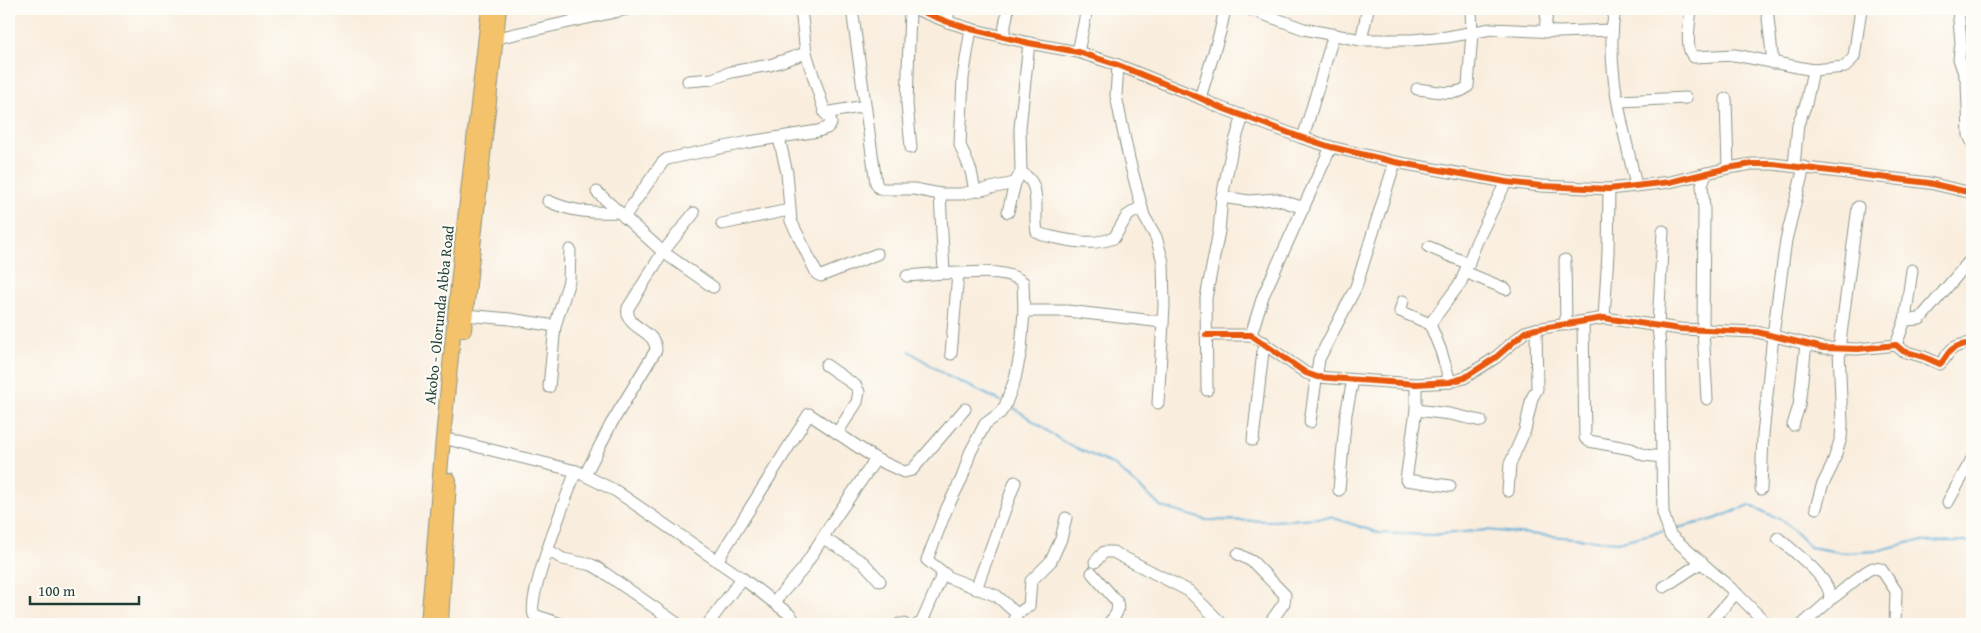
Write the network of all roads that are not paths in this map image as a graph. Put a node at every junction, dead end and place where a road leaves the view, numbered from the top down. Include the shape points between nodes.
1 (489, 9) edge
2 (499, 9) edge
3 (628, 9) edge
4 (801, 9) edge
5 (852, 9) edge
6 (910, 9) edge
7 (915, 9) edge
8 (948, 9) edge
9 (1008, 9) edge
10 (1087, 9) edge
11 (1225, 9) edge
12 (1249, 9) edge
13 (1368, 9) edge
14 (1471, 9) edge
15 (1548, 9) edge
16 (1615, 9) edge
17 (1691, 9) edge
18 (1767, 9) edge
19 (1860, 9) edge
20 (1958, 9) edge
21 (948, 22) junction
22 (971, 29) junction
23 (1612, 30) junction
24 (1545, 32) junction
25 (1472, 33) junction
26 (1334, 34) junction
27 (1003, 37) junction
28 (496, 38) junction
29 (1361, 40) junction
30 (1029, 43) junction
31 (1078, 52) junction
32 (806, 53) junction
33 (1773, 63) junction
34 (1118, 65) junction
35 (1813, 70) junction
36 (1969, 74) edge
37 (688, 82) dead end
38 (1417, 89) dead end
39 (1200, 98) junction
40 (1686, 98) dead end
41 (1726, 99) dead end
42 (1619, 101) junction
43 (865, 106) junction
44 (825, 113) junction
45 (1243, 116) junction
46 (780, 138) junction
47 (1303, 138) junction
48 (1972, 142) edge
49 (1331, 147) junction
50 (911, 148) dead end
51 (1395, 162) junction
52 (1799, 166) junction
53 (1728, 168) junction
54 (1021, 172) junction
55 (1706, 173) junction
56 (1506, 182) junction
57 (1015, 183) junction
58 (1636, 186) junction
59 (1610, 189) junction
60 (975, 191) junction
61 (597, 192) dead end
62 (1972, 193) edge
63 (940, 194) junction
64 (1222, 197) junction
65 (548, 201) dead end
66 (1141, 207) junction
67 (1858, 207) dead end
68 (1304, 208) junction
69 (789, 210) junction
70 (1008, 212) dead end
71 (694, 213) dead end
72 (621, 214) junction
73 (722, 224) dead end
74 (1663, 231) dead end
75 (1429, 247) dead end
76 (570, 250) dead end
77 (663, 252) junction
78 (877, 254) dead end
79 (1972, 258) edge
80 (1565, 260) dead end
81 (1467, 268) junction
82 (1912, 270) dead end
83 (944, 273) junction
84 (958, 274) junction
85 (907, 276) dead end
86 (712, 287) dead end
87 (1506, 289) dead end
88 (1403, 301) dead end
89 (1024, 311) junction
90 (465, 315) junction
91 (1604, 318) junction
92 (1905, 320) junction
93 (1163, 322) junction
94 (1583, 322) junction
95 (1430, 324) junction
96 (1566, 325) junction
97 (556, 326) junction
98 (1658, 326) junction
99 (1536, 329) junction
100 (1703, 330) junction
101 (1251, 334) junction
102 (1206, 335) junction
103 (1773, 335) junction
104 (1264, 342) junction
105 (1972, 343) edge
106 (1806, 344) junction
107 (1896, 345) junction
108 (1839, 349) junction
109 (951, 354) dead end
110 (826, 365) dead end
111 (1317, 377) junction
112 (1354, 380) junction
113 (1450, 382) junction
114 (1416, 384) junction
115 (549, 387) dead end
116 (1207, 390) dead end
117 (1707, 399) dead end
118 (1158, 403) dead end
119 (965, 409) dead end
120 (1416, 410) junction
121 (1480, 421) dead end
122 (1310, 422) dead end
123 (1794, 424) dead end
124 (837, 433) junction
125 (451, 440) junction
126 (1253, 440) dead end
127 (1662, 457) junction
128 (876, 459) junction
129 (1972, 459) edge
130 (581, 473) junction
131 (1015, 482) dead end
132 (1450, 486) dead end
133 (1761, 489) dead end
134 (1338, 490) dead end
135 (1508, 491) dead end
136 (1948, 502) dead end
137 (1816, 508) dead end
138 (1066, 518) dead end
139 (823, 538) junction
140 (1778, 538) dead end
141 (548, 550) junction
142 (1238, 554) dead end
143 (718, 560) junction
144 (1702, 562) junction
145 (943, 573) junction
146 (742, 578) junction
147 (880, 581) dead end
148 (1664, 587) dead end
149 (976, 589) junction
150 (1736, 593) junction
151 (1831, 599) junction
152 (774, 602) junction
153 (435, 608) junction
154 (662, 614) junction
155 (1015, 619) edge
156 (428, 624) edge
157 (441, 624) edge
158 (561, 624) edge
159 (655, 624) edge
160 (678, 624) edge
161 (708, 624) edge
162 (798, 624) edge
163 (899, 624) edge
164 (904, 624) edge
165 (918, 624) edge
166 (1108, 624) edge
167 (1222, 624) edge
168 (1269, 624) edge
169 (1709, 624) edge
170 (1767, 624) edge
171 (1803, 624) edge
172 (1895, 624) edge

1 - 153 main road, Akobo - Olorunda Abba Road via 443,438
2 - 28 main road, Akobo - Olorunda Abba Road
3 - 28 street
4 - 32 street
5 - 43 street
6 - 50 street via 907,104
7 - 21 street
8 - 21 street
9 - 27 street
10 - 31 street
11 - 39 street
12 - 26 street via 1304,28
13 - 29 street
14 - 25 street
15 - 24 street
16 - 23 street
17 - 33 street via 1688,48 1694,57 1735,55
18 - 33 street
19 - 35 street via 1857,46 1852,62 1845,67
20 - 36 street via 1959,59
21 - 22 street
22 - 27 street
22 - 60 street via 963,78 960,145 972,171
23 - 24 street
23 - 42 street via 1613,73
24 - 25 street via 1491,29
25 - 29 street via 1412,40
25 - 38 street via 1468,86 1464,91
26 - 29 street
26 - 47 street
27 - 30 street
28 - 90 main road, Akobo - Olorunda Abba Road
30 - 31 street
30 - 54 street via 1020,128
31 - 34 street
32 - 37 street via 770,65
32 - 44 street
33 - 35 street
34 - 39 street
34 - 66 street via 1118,111
35 - 52 street via 1798,124
36 - 48 street via 1969,135
39 - 45 street
40 - 42 street
41 - 53 street
42 - 58 street
43 - 44 street
43 - 63 street via 878,188
44 - 46 street via 831,124 827,128
45 - 47 street
45 - 64 street
46 - 69 street via 787,173
46 - 72 street via 667,159
47 - 49 street
49 - 51 street
49 - 68 street
51 - 56 street
51 - 111 street via 1356,287 1319,359
52 - 53 street via 1752,164
52 - 62 street via 1929,183
52 - 103 street
53 - 55 street
54 - 57 street
54 - 66 street via 1032,183 1037,232 1043,235 1077,242 1103,242 1114,238 1127,216
55 - 58 street
55 - 100 street via 1702,185
56 - 59 street
56 - 81 street
57 - 60 street
57 - 70 street
58 - 59 street
59 - 91 street
60 - 63 street
61 - 72 street
63 - 83 street
64 - 68 street via 1249,201 1276,199
64 - 102 street via 1206,298
65 - 72 street via 576,211
66 - 93 street via 1161,251
67 - 108 street
68 - 101 street via 1263,296
69 - 73 street
69 - 78 street via 791,221 817,274 821,276
71 - 77 street
72 - 77 street
74 - 98 street
75 - 81 street
76 - 97 street via 568,290
77 - 86 street
77 - 130 street via 628,308 627,315 653,338 656,350
79 - 92 street via 1920,318
80 - 96 street
81 - 87 street
81 - 95 street via 1457,290
82 - 92 street
83 - 84 street
83 - 85 street
84 - 89 street via 994,273 1017,278 1023,282
84 - 109 street
88 - 95 street via 1400,311
89 - 93 street via 1066,311
89 - 145 street via 1017,373 1008,397 1000,413 985,424 970,453 959,487 927,557 929,563
90 - 97 street
90 - 125 main road, Akobo - Olorunda Abba Road
91 - 94 street
91 - 98 street
92 - 107 street
93 - 118 street
94 - 96 street
94 - 127 street via 1584,438
95 - 113 street
96 - 99 street
97 - 115 street
98 - 100 street
98 - 127 street
99 - 113 street via 1525,332 1495,358 1464,378
99 - 135 street via 1536,389 1525,430 1510,464
100 - 103 street
100 - 117 street
101 - 102 street
101 - 104 street
102 - 116 street
103 - 106 street
103 - 133 street via 1762,434
104 - 111 street
104 - 126 street
105 - 107 street via 1950,350 1940,364 1903,351
106 - 108 street
106 - 123 street
107 - 108 street
108 - 137 street via 1841,438
110 - 124 street via 856,386 859,392 857,402
111 - 112 street
111 - 122 street
112 - 114 street
112 - 134 street via 1346,414
113 - 114 street
114 - 120 street
119 - 128 street via 912,470 904,472
120 - 121 street
120 - 132 street via 1406,480
124 - 128 street
124 - 143 street via 809,414
125 - 130 street
125 - 153 main road, Akobo - Olorunda Abba Road
127 - 144 street via 1662,513 1670,535
128 - 139 street
129 - 136 street
130 - 141 street
130 - 143 street via 616,491
131 - 149 street
138 - 155 street via 1061,539 1050,561 1031,581 1029,606
139 - 147 street via 864,563
139 - 152 street via 803,570
140 - 151 street via 1810,565 1828,587
141 - 154 street via 563,560 599,569
141 - 158 street via 532,611 538,617
142 - 168 street via 1253,562 1285,595 1284,603
143 - 146 street
144 - 148 street
144 - 150 street
145 - 149 street
145 - 165 street via 921,624
146 - 152 street
146 - 161 street
149 - 155 street via 997,596
150 - 169 street
150 - 170 street
151 - 171 street
151 - 172 street via 1864,573 1873,568 1881,569 1896,590
152 - 162 street
153 - 156 main road, Akobo - Olorunda Abba Road
153 - 157 main road, Akobo - Olorunda Abba Road
154 - 159 street
154 - 160 street
163 - 164 street
166 - 167 street via 1117,613 1117,602 1094,567 1109,550 1189,591

